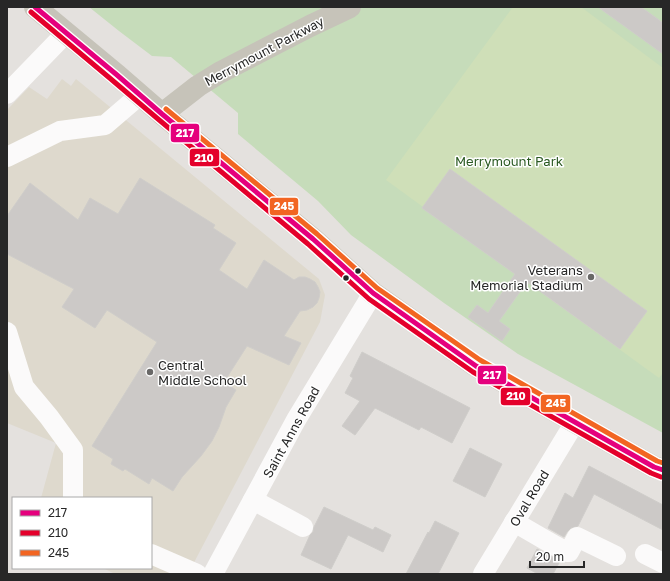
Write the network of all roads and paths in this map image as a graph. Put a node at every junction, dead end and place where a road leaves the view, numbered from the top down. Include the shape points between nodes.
1 (35, 7) edge
2 (350, 7) edge
3 (66, 33) junction
4 (7, 94) edge
5 (140, 95) junction
6 (162, 114) junction
7 (7, 157) edge
8 (373, 292) junction
9 (7, 332) edge
10 (575, 422) junction
11 (663, 470) edge
12 (73, 497) edge
13 (254, 500) junction
14 (514, 522) junction
15 (303, 527) dead end
16 (152, 554) edge
17 (645, 554) dead end
18 (616, 556) dead end
19 (663, 563) edge
20 (197, 574) edge
21 (213, 574) edge
22 (483, 574) edge

1 - 3 main road
2 - 6 main road, Merrymount Parkway via 219,73
3 - 4 street
3 - 5 main road
5 - 6 main road
5 - 7 street via 105,125 60,131
6 - 8 main road
8 - 10 main road via 476,366
8 - 13 street, Saint Anns Road via 296,420
9 - 12 street via 24,387 73,450
10 - 11 main road
10 - 14 street, Oval Road
13 - 15 street
13 - 21 street, Saint Anns Road
14 - 18 street via 567,552 577,537
14 - 22 street, Oval Road
16 - 20 street
17 - 19 street

